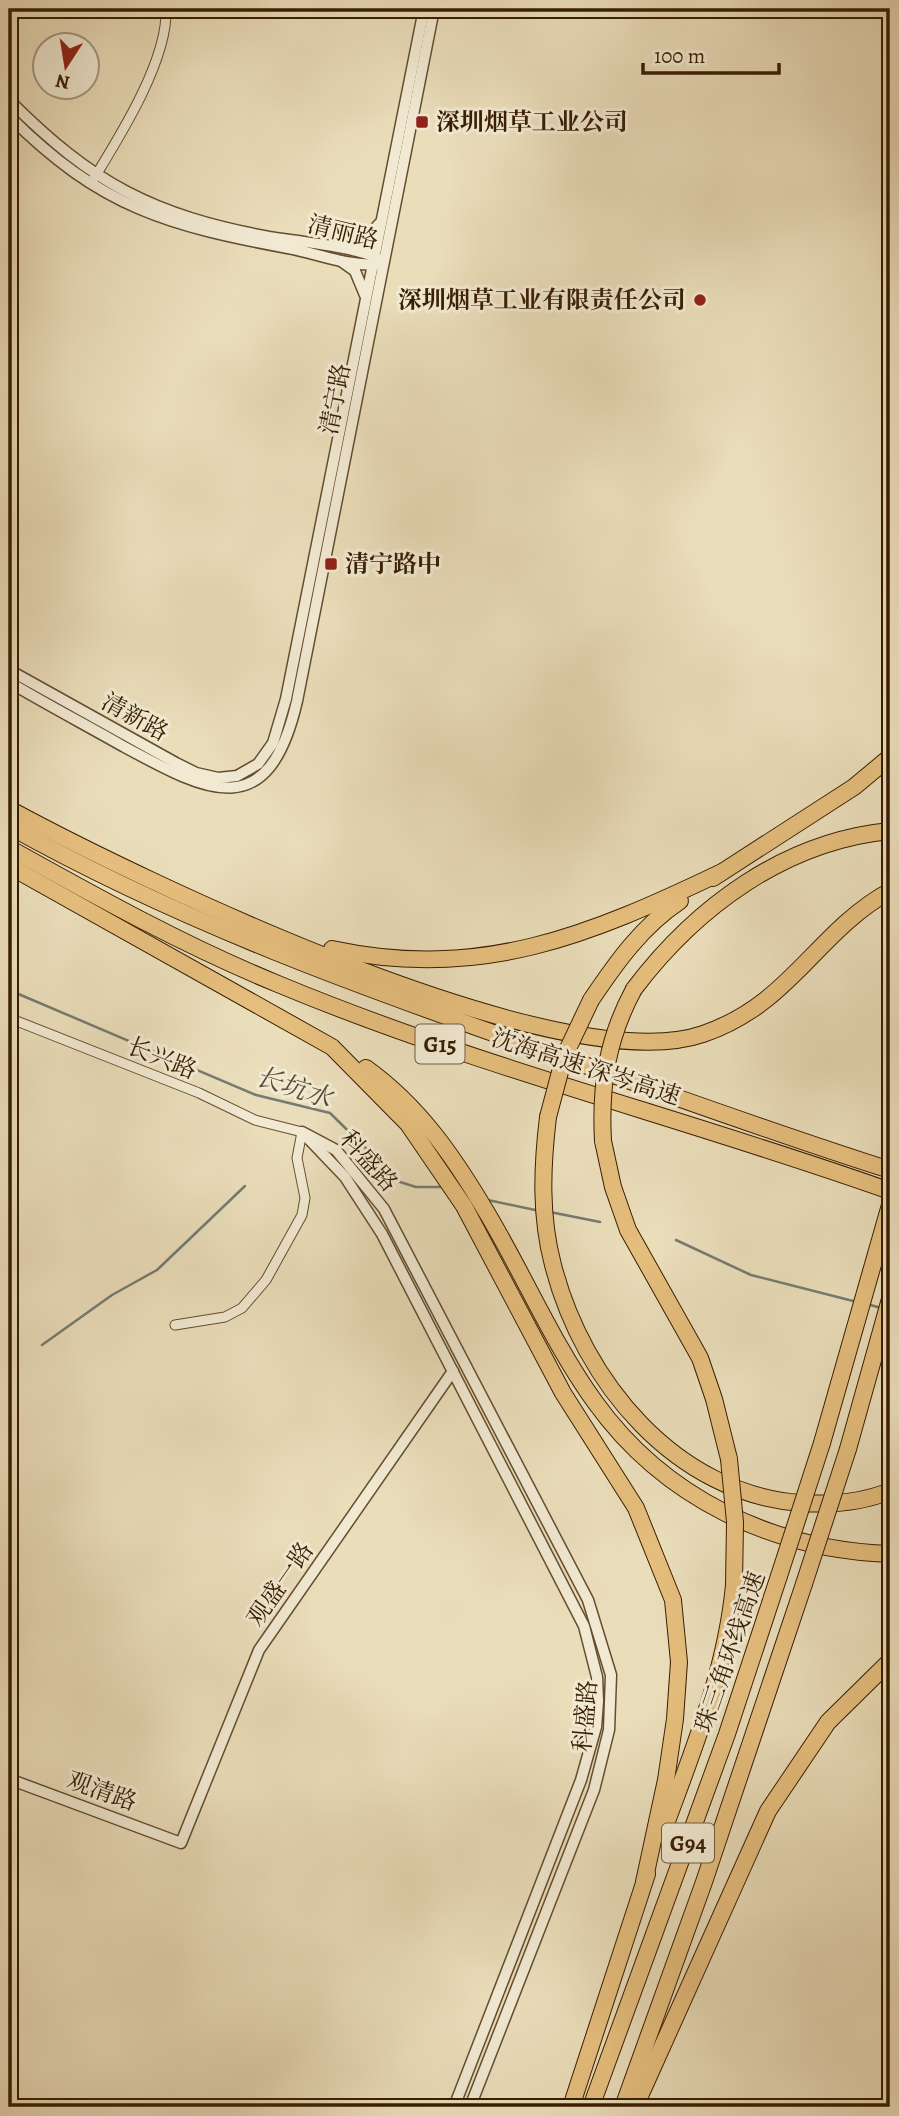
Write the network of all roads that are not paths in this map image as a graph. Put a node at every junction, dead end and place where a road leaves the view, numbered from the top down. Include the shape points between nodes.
1 (166, 9) edge
2 (424, 9) edge
3 (434, 9) edge
4 (9, 100) edge
5 (9, 116) edge
6 (93, 180) junction
7 (382, 219) junction
8 (334, 253) junction
9 (377, 261) junction
10 (365, 304) junction
11 (9, 670) edge
12 (9, 682) edge
13 (890, 757) edge
14 (248, 777) junction
15 (9, 809) edge
16 (9, 826) edge
17 (890, 831) edge
18 (9, 848) edge
19 (9, 866) edge
20 (722, 872) junction
21 (890, 891) edge
22 (263, 930) junction
23 (9, 1017) edge
24 (332, 1047) junction
25 (302, 1132) junction
26 (890, 1170) edge
27 (890, 1191) edge
28 (890, 1205) edge
29 (890, 1299) edge
30 (174, 1325) dead end
31 (453, 1371) junction
32 (890, 1491) edge
33 (890, 1554) edge
34 (890, 1661) edge
35 (9, 1779) edge
36 (181, 1843) joint
37 (644, 1882) junction
38 (454, 2107) edge
39 (470, 2107) edge
40 (571, 2107) edge
41 (591, 2107) edge
42 (623, 2107) edge
43 (635, 2107) edge

1 - 6 street via 164,37 144,86
2 - 7 street, 清宁路
3 - 9 street, 清宁路
4 - 6 street, 清丽路
5 - 6 street, 清丽路 via 33,140
6 - 8 street, 清丽路 via 121,202 190,229
7 - 8 street via 363,242
7 - 9 street, 清宁路
8 - 9 street, 清丽路
8 - 10 street via 355,271
9 - 10 street, 清宁路
9 - 14 street, 清宁路 via 290,729 270,768
10 - 14 street, 清宁路 via 281,724 266,755
11 - 14 street, 清新路 via 196,773
12 - 14 street, 清新路 via 192,782 217,788
13 - 20 highway via 854,788
15 - 22 highway
16 - 26 highway, 沈海高速 深岑高速 / G15 via 121,883 311,967
17 - 37 highway, bridge via 807,850 736,888 659,956 634,989 608,1049 602,1090 603,1141 613,1188 628,1230 704,1367 729,1459 735,1522 731,1617 718,1678
18 - 27 highway, 沈海高速 深岑高速 / G15 via 149,926 278,984 412,1035
19 - 24 highway
20 - 22 highway via 580,934 527,950 472,958 412,960 355,954
20 - 32 highway, bridge via 668,909 617,962 591,1000 564,1056 548,1117 543,1191 545,1226 561,1293 597,1368 622,1402 680,1459 728,1488 784,1502 846,1502
21 - 22 highway via 849,920 780,991 744,1017 700,1035 649,1043 588,1037 463,1005
23 - 25 street, 长兴路 via 255,1120
24 - 33 highway via 382,1079 434,1131 468,1181 594,1401 619,1433 668,1478 708,1505 782,1537 821,1547
24 - 37 highway via 408,1124 464,1206 563,1393 636,1508 671,1592 678,1637 675,1719 667,1780
25 - 30 street via 297,1158 302,1215 266,1280 242,1308 225,1317
25 - 31 street, 科盛路 via 366,1206
25 - 39 street, 科盛路 via 336,1150 384,1209 588,1600 611,1675 609,1730 594,1790
28 - 41 highway, 珠三角环线高速 / G94, bridge via 779,1576
29 - 42 highway, 珠三角环线高速 / G94, bridge via 804,1584
31 - 36 street, 观盛一路 via 259,1650
31 - 38 street, 科盛路 via 576,1605 592,1651 598,1701 596,1727 581,1780
34 - 43 highway via 828,1722 768,1811
35 - 36 street, 观清路
37 - 40 highway

